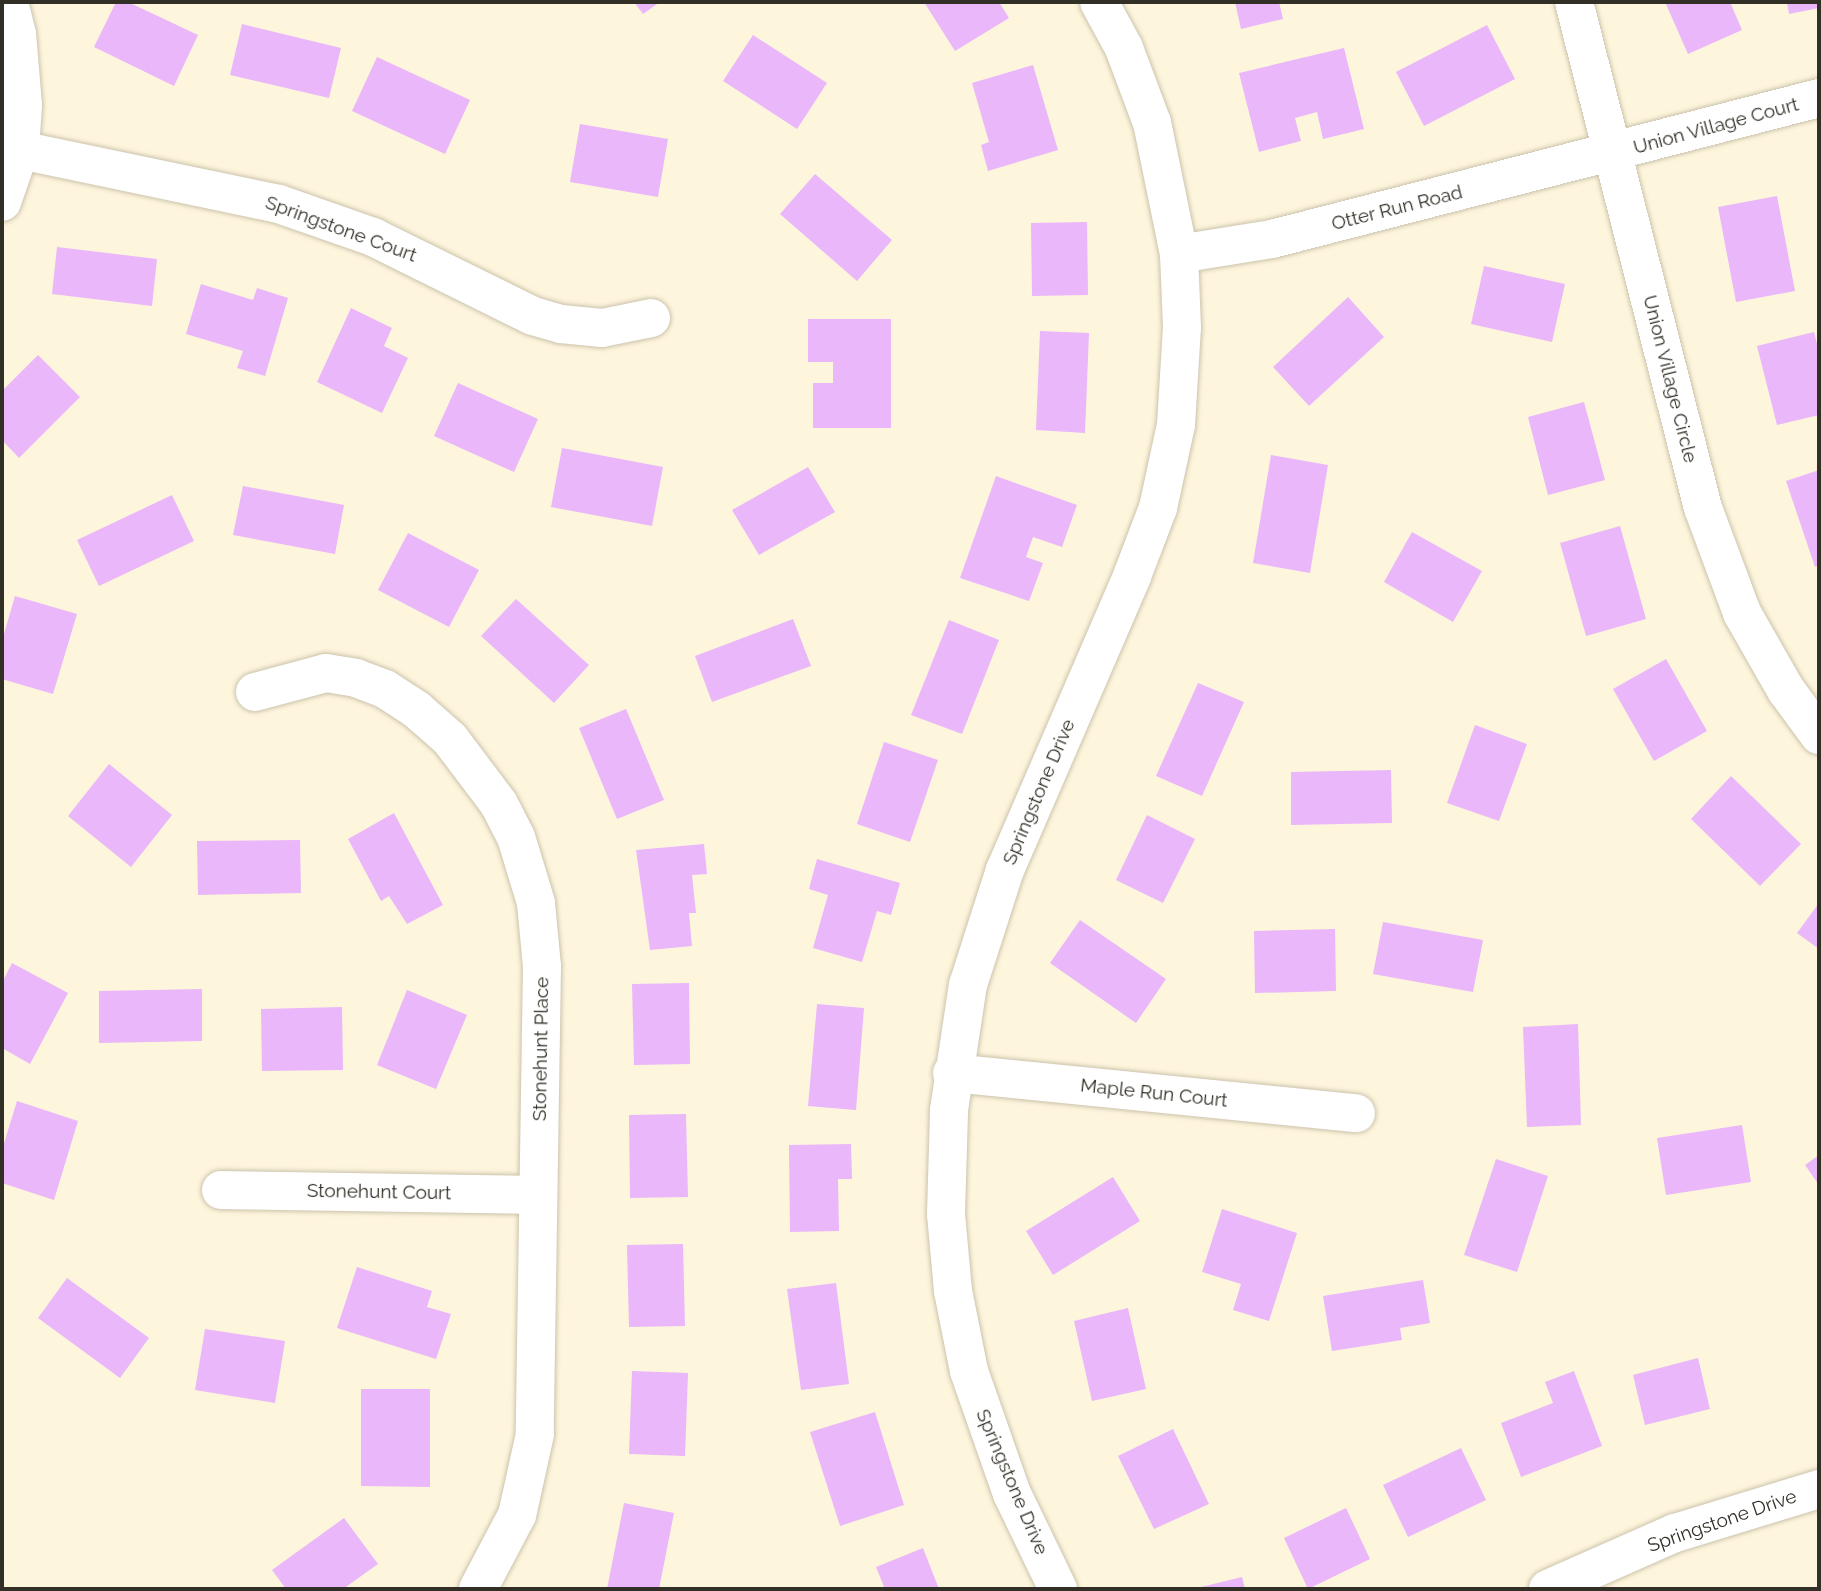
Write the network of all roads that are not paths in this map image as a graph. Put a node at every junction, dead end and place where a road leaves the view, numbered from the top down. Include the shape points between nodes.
1 (9, 2) edge
2 (1100, 2) edge
3 (1574, 2) edge
4 (1819, 97) edge
5 (20, 150) junction
6 (1613, 153) junction
7 (2, 202) edge
8 (1179, 254) junction
9 (651, 318) dead end
10 (254, 692) dead end
11 (1819, 735) edge
12 (953, 1073) junction
13 (1356, 1113) dead end
14 (221, 1190) dead end
15 (538, 1195) junction
16 (1819, 1489) edge
17 (478, 1589) edge
18 (1058, 1589) edge
19 (1548, 1589) edge

1 - 5 street via 17,34 23,105
2 - 8 street, Springstone Drive via 1124,48 1152,123
3 - 6 street, Union Village Circle
4 - 6 street, Union Village Court
5 - 7 street
5 - 9 street, Springstone Court via 279,204 385,242 533,316 561,324 602,328
6 - 8 street, Otter Run Road via 1272,239
6 - 11 street, Union Village Circle via 1722,567 1780,679
8 - 12 street, Springstone Drive via 1180,382 1158,508 1005,870 968,985
10 - 15 street, Stonehunt Place via 326,673 385,689 450,739 499,804 527,867 541,934
12 - 13 street, Maple Run Court
12 - 18 street, Springstone Drive via 946,1214 953,1291 969,1371 1012,1494
14 - 15 street, Stonehunt Court
15 - 17 street, Stonehunt Place via 535,1434 517,1515
16 - 19 street, Springstone Drive via 1675,1533

